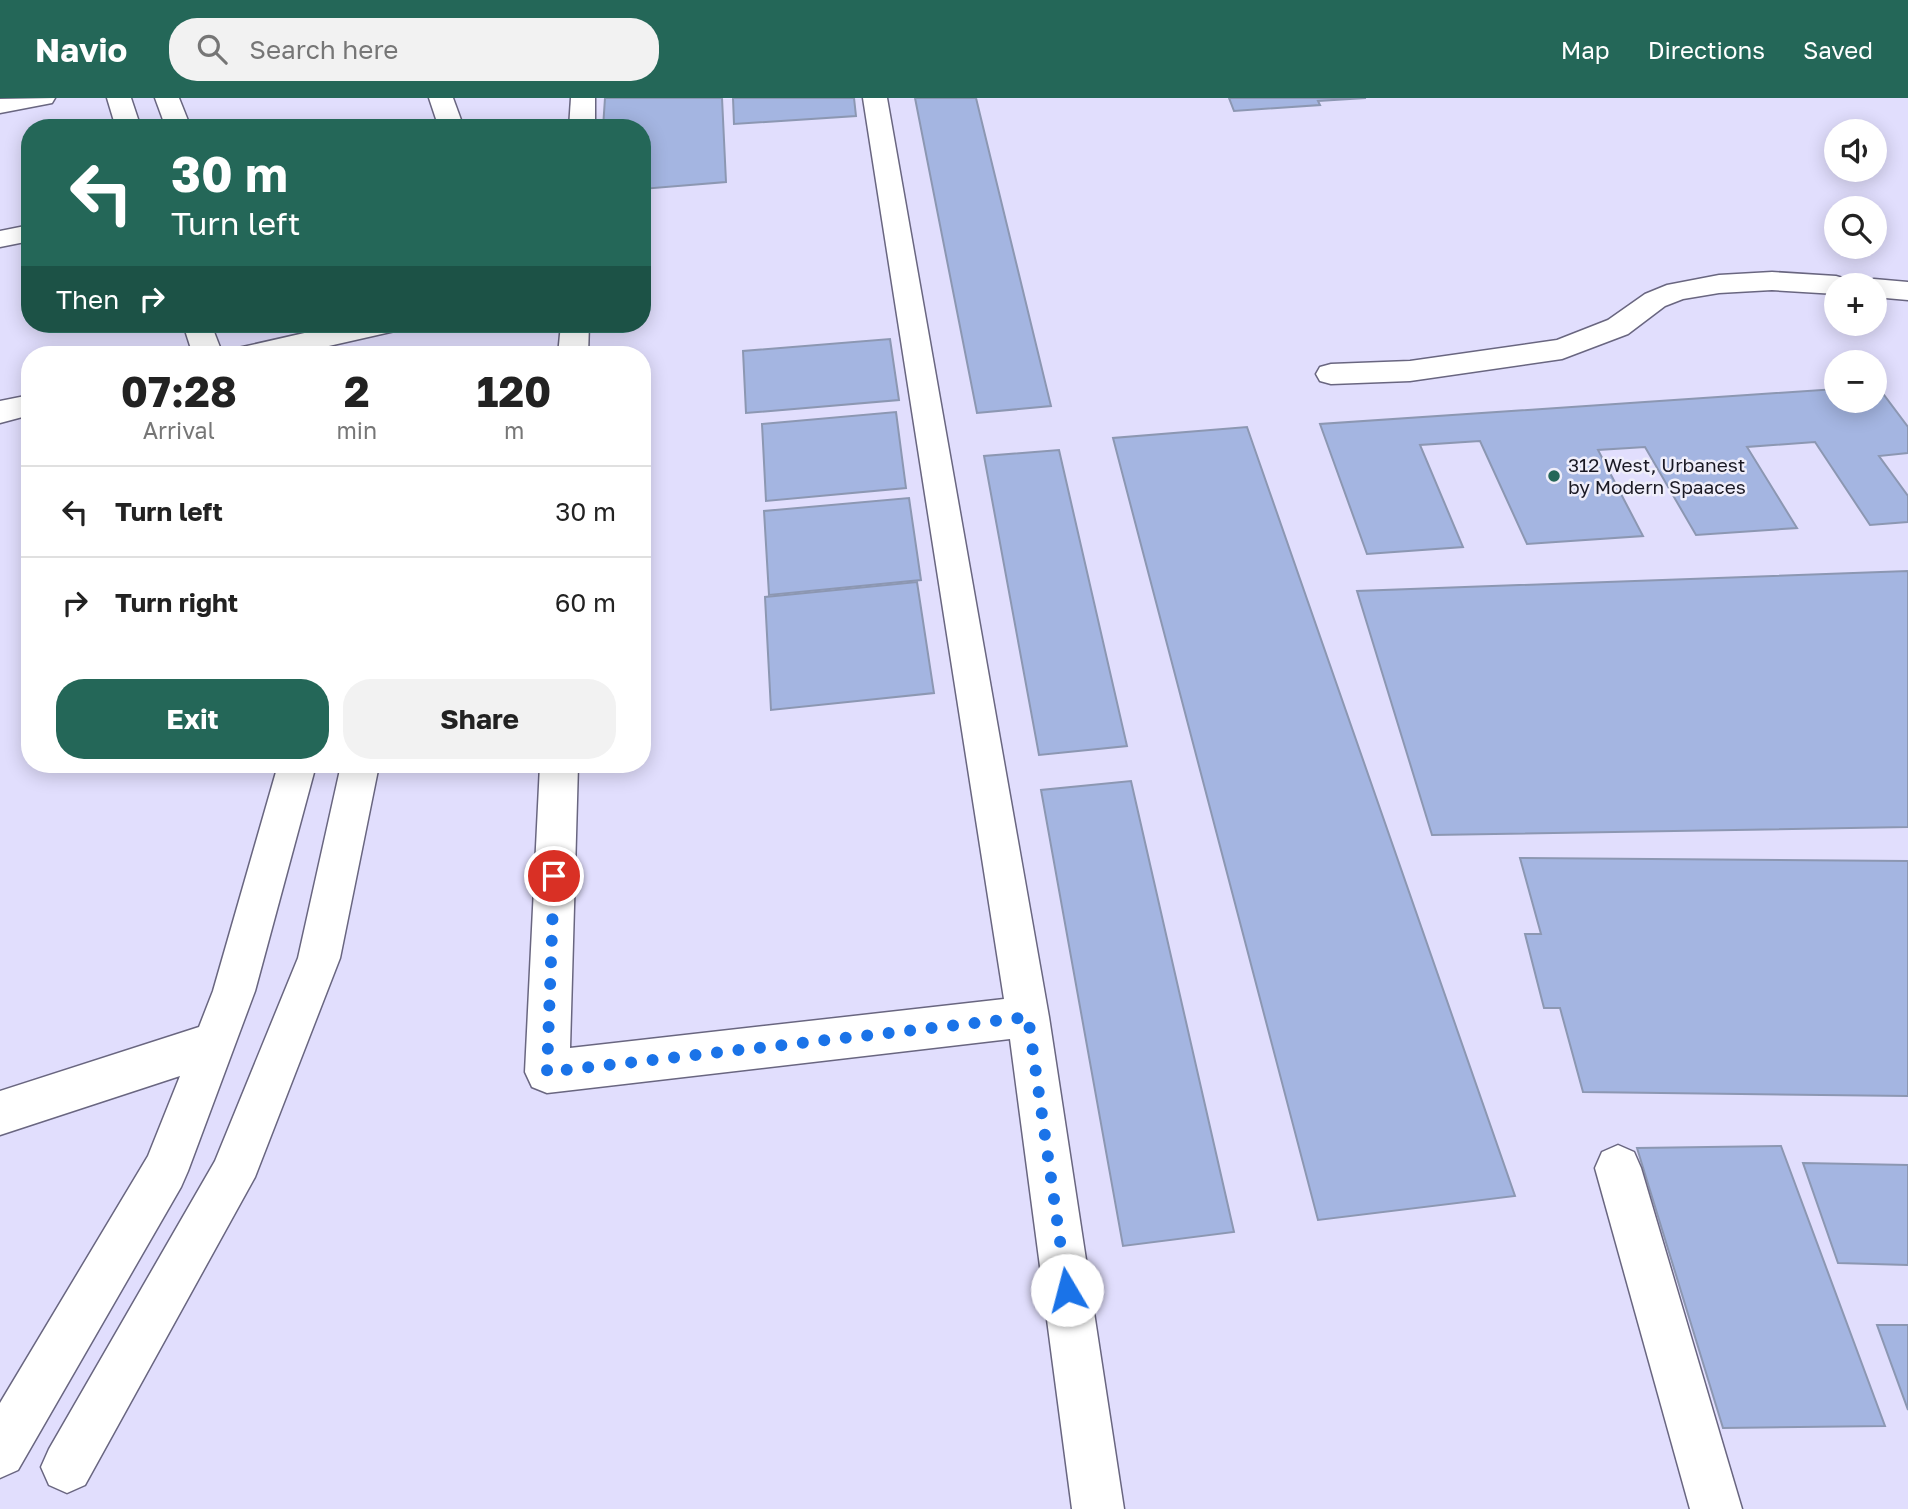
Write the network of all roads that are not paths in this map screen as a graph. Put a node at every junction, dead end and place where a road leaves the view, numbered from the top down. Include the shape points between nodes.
1 (43, 98) edge
2 (119, 98) edge
3 (167, 98) edge
4 (442, 98) edge
5 (583, 98) edge
6 (876, 98) edge
7 (0, 106) edge
8 (127, 119) edge
9 (175, 119) edge
10 (449, 119) edge
11 (582, 119) edge
12 (21, 235) edge
13 (0, 239) edge
14 (1824, 284) edge
15 (1887, 289) edge
16 (1908, 290) edge
17 (347, 333) edge
18 (293, 346) edge
19 (1331, 374) dead end
20 (21, 407) edge
21 (0, 412) edge
22 (295, 773) edge
23 (358, 773) edge
24 (559, 773) edge
25 (1028, 1017) junction
26 (215, 1043) junction
27 (0, 1113) edge
28 (1618, 1168) dead end
29 (0, 1452) edge
30 (67, 1467) dead end
31 (1098, 1509) edge
32 (1716, 1509) edge

1 - 7 street
2 - 8 street
3 - 9 street
4 - 10 street
5 - 11 street
6 - 25 street
12 - 13 street
14 - 19 street via 1772,281 1677,290 1618,327 1562,349 1410,371
15 - 16 street
17 - 18 street
20 - 21 street
22 - 26 street
23 - 30 street via 318,958 232,1177
24 - 25 street via 547,1072
25 - 31 street
26 - 27 street
26 - 29 street via 165,1171
28 - 32 street

